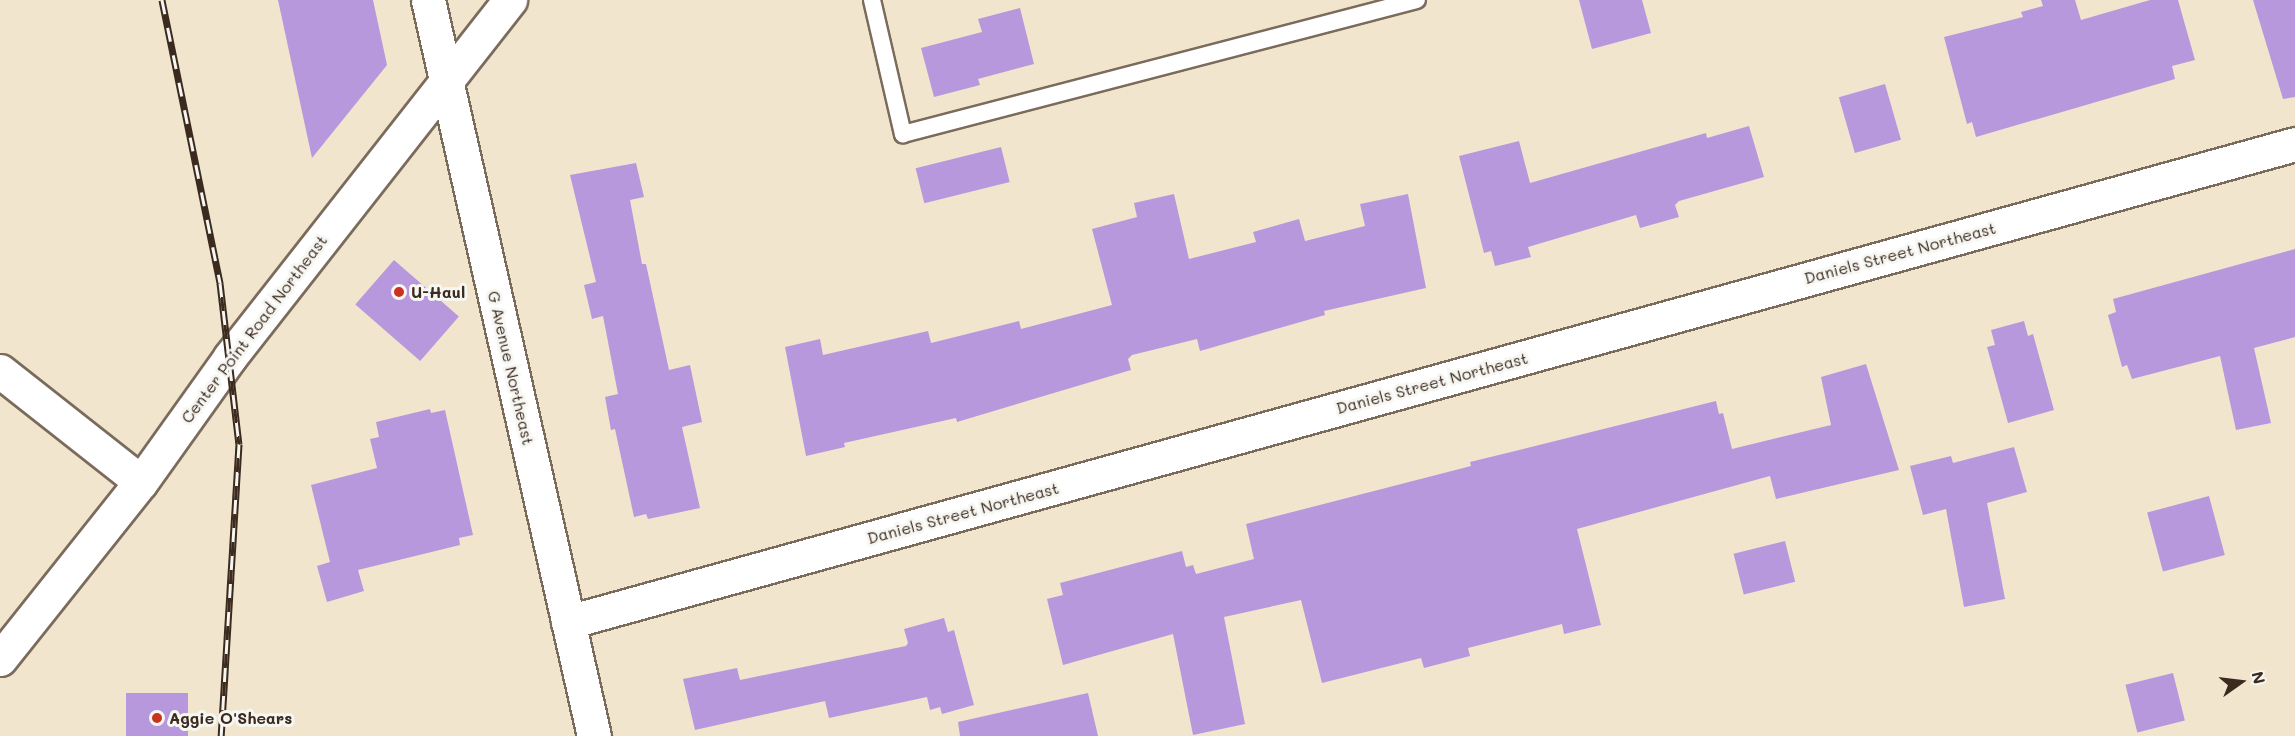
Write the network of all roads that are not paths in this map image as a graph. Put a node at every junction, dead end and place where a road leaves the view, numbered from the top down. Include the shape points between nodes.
1 (428, 0) edge
2 (510, 0) edge
3 (872, 0) edge
4 (1417, 0) edge
5 (446, 79) junction
6 (2295, 144) edge
7 (0, 370) edge
8 (141, 482) junction
9 (568, 622) junction
10 (0, 659) edge
11 (594, 736) edge

1 - 5 street, G Avenue Northeast
2 - 5 street, Center Point Road Northeast
3 - 4 lane via 903,134
5 - 8 street, Center Point Road Northeast via 230,357
5 - 9 street, G Avenue Northeast
6 - 9 street, Daniels Street Northeast
7 - 8 street
8 - 10 street, Center Point Road Northeast
9 - 11 street, G Avenue Northeast

